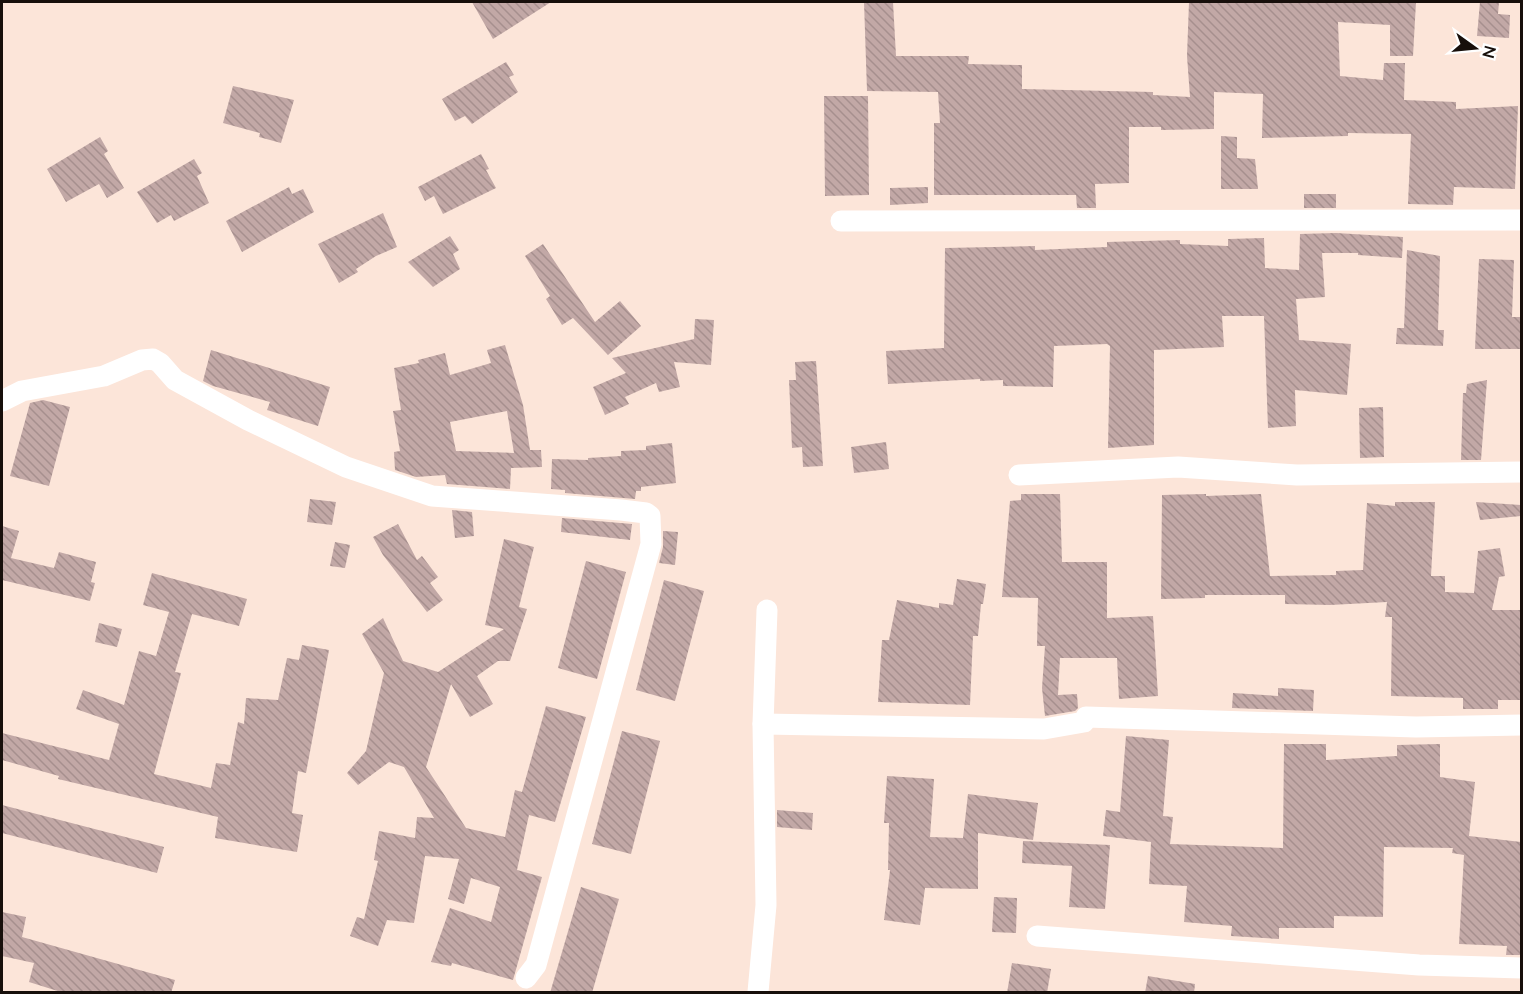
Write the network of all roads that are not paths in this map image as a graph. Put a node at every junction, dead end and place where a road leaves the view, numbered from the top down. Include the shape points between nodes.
1 (1521, 220) edge
2 (841, 221) dead end
3 (2, 401) edge
4 (1521, 472) edge
5 (1018, 475) dead end
6 (767, 610) dead end
7 (763, 724) junction
8 (1521, 725) edge
9 (1037, 936) dead end
10 (1521, 968) edge
11 (526, 978) dead end
12 (758, 993) edge

1 - 2 street
3 - 11 street via 22,391 104,376 153,359 175,380 248,420 346,467 432,496 621,510 650,516 648,556 536,965
4 - 5 street via 1297,475 1178,467
6 - 7 street
7 - 8 street via 1044,729 1084,722 1086,717 1404,727
7 - 12 street via 766,905
9 - 10 street via 1419,965

